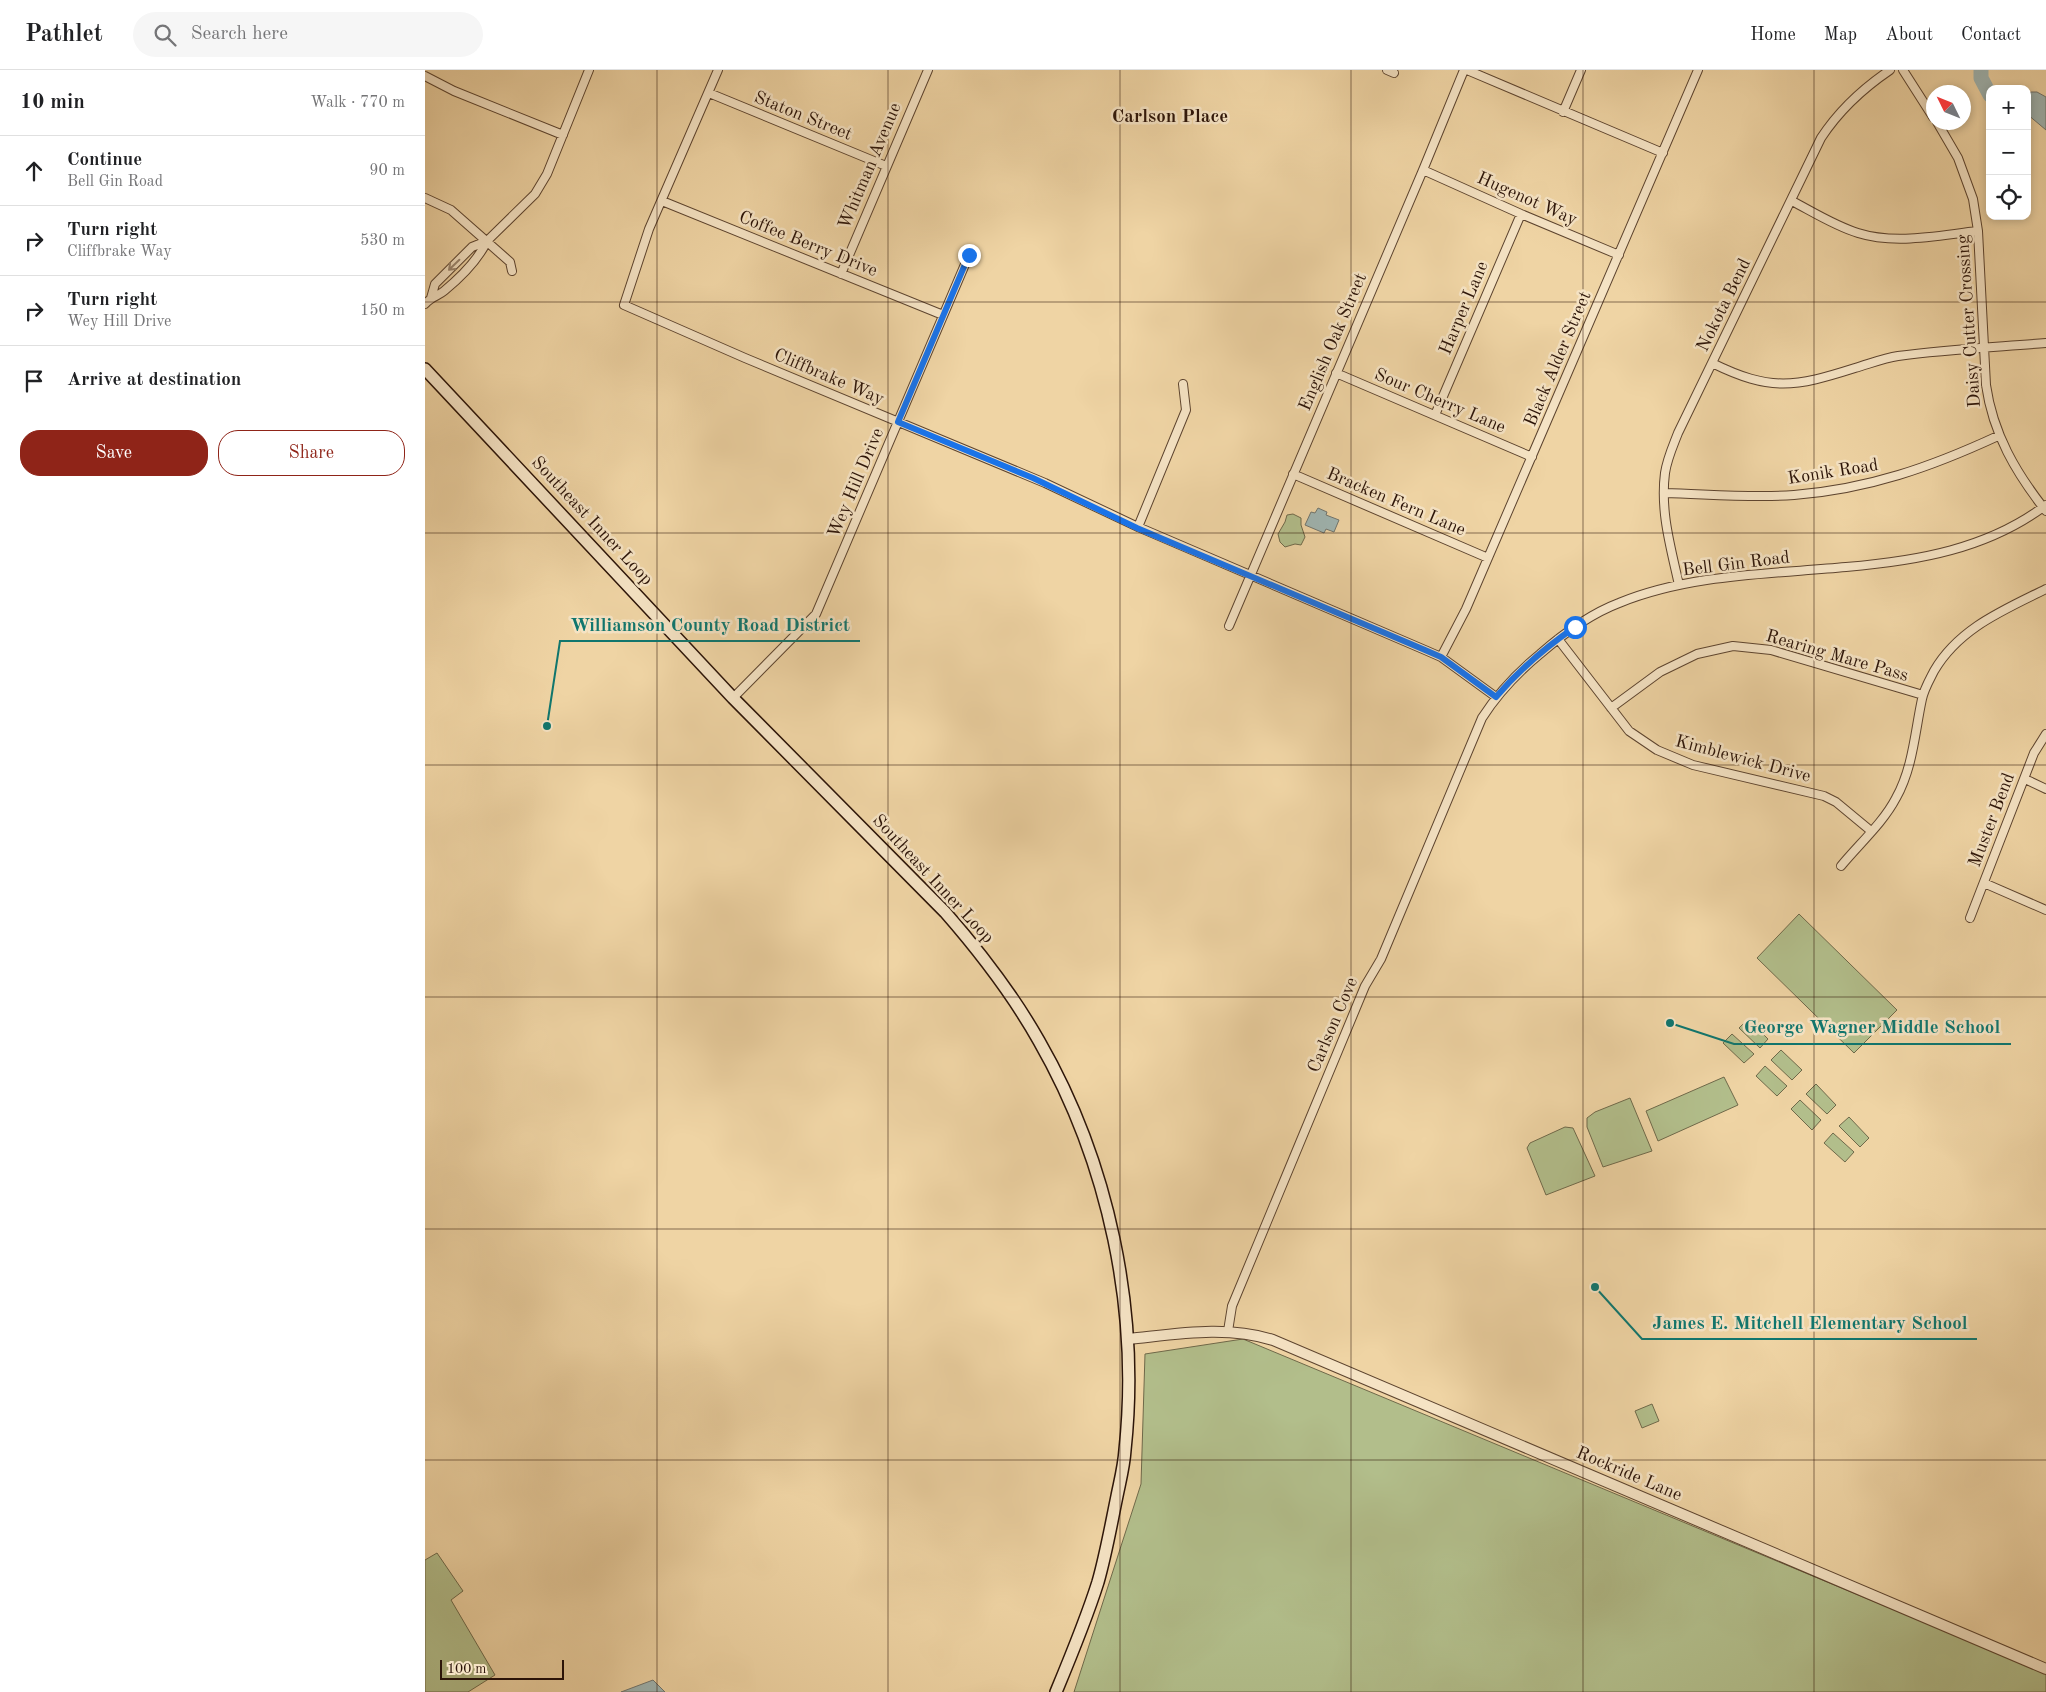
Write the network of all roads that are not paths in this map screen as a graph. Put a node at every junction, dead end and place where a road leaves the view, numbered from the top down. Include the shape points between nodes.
1 (589, 70) edge
2 (718, 70) edge
3 (927, 70) edge
4 (1465, 70) edge
5 (1581, 70) edge
6 (1698, 70) edge
7 (1890, 70) edge
8 (1903, 70) edge
9 (425, 76) edge
10 (709, 93) junction
11 (1926, 106) edge
12 (1563, 112) junction
13 (1942, 130) edge
14 (563, 135) junction
15 (1663, 153) junction
16 (886, 166) junction
17 (1423, 170) junction
18 (425, 198) edge
19 (662, 201) junction
20 (1792, 201) junction
21 (1521, 214) junction
22 (1978, 231) junction
23 (487, 241) junction
24 (969, 255) dead end
25 (1619, 255) junction
26 (511, 271) dead end
27 (841, 274) junction
28 (428, 301) edge
29 (943, 316) junction
30 (2046, 342) edge
31 (1985, 347) junction
32 (1712, 363) junction
33 (425, 369) edge
34 (1336, 373) junction
35 (1183, 384) dead end
36 (1435, 415) junction
37 (898, 422) junction
38 (1998, 436) junction
39 (1532, 457) junction
40 (1293, 474) junction
41 (1665, 493) junction
42 (2045, 508) edge
43 (1137, 528) junction
44 (1488, 558) junction
45 (1250, 575) junction
46 (1679, 585) junction
47 (2046, 588) edge
48 (1229, 626) dead end
49 (1558, 639) junction
50 (1441, 657) junction
51 (1923, 695) junction
52 (1496, 697) junction
53 (733, 698) junction
54 (1611, 708) junction
55 (1475, 734) joint
56 (2046, 734) edge
57 (2025, 780) junction
58 (2046, 789) edge
59 (1871, 831) junction
60 (1841, 866) dead end
61 (1984, 883) junction
62 (2046, 910) edge
63 (1970, 918) dead end
64 (1228, 1331) junction
65 (1129, 1339) junction
66 (2046, 1668) edge
67 (1055, 1692) edge

1 - 14 street
2 - 10 street, Cliffbrake Way
3 - 16 street, Whitman Avenue
4 - 12 street
4 - 17 street, English Oak Street
5 - 12 street
6 - 15 street, Black Alder Street
7 - 20 street, Nokota Bend via 1856,95 1834,118 1821,138
8 - 11 street
9 - 14 street
10 - 16 street, Staton Street
10 - 19 street, Cliffbrake Way
12 - 15 street
13 - 22 street, Daisy Cutter Crossing via 1965,175
14 - 23 street via 535,194
15 - 25 street, Black Alder Street
16 - 27 street, Whitman Avenue
17 - 21 street, Hugenot Way
17 - 34 street, English Oak Street
18 - 23 street via 451,210
19 - 27 street, Coffee Berry Drive
19 - 37 street, Cliffbrake Way via 624,305
20 - 22 street via 1841,227 1878,237
20 - 32 street, Nokota Bend
21 - 25 street, Hugenot Way
21 - 36 street, Harper Lane
22 - 31 street, Daisy Cutter Crossing
23 - 26 street via 510,262
23 - 28 street via 480,256 443,293
23 -> 28 street via 472,247 435,284
24 - 29 street, Wey Hill Drive
25 - 39 street, Black Alder Street
27 - 29 street, Coffee Berry Drive
29 - 37 street, Wey Hill Drive
30 - 31 street
31 - 32 street via 1896,356 1799,384 1761,382
31 - 38 street, Daisy Cutter Crossing via 1989,408
32 - 41 street, Nokota Bend via 1669,457
33 - 53 main road, Southeast Inner Loop
34 - 36 street, Sour Cherry Lane
34 - 40 street, English Oak Street
35 - 43 street via 1186,410
36 - 39 street, Sour Cherry Lane
37 - 43 street, Cliffbrake Way via 1045,483
37 - 53 street, Wey Hill Drive via 816,614
38 - 41 street, Konik Road via 1920,469 1840,489 1793,495
38 - 42 street, Daisy Cutter Crossing
39 - 44 street, Black Alder Street
40 - 44 street, Bracken Fern Lane
40 - 45 street, English Oak Street
41 - 46 street, Nokota Bend via 1666,528
42 - 46 street, Bell Gin Road via 1982,541 1912,560
43 - 45 street, Cliffbrake Way
44 - 50 street, Black Alder Street
45 - 48 street, English Oak Street
45 - 50 street, Cliffbrake Way
46 - 49 street, Bell Gin Road via 1618,603
47 - 51 street via 1970,630 1939,662
49 - 52 street, Bell Gin Road via 1514,676
49 - 54 street, Kimblewick Drive
50 - 52 street, Cliffbrake Way
51 - 54 street, Rearing Mare Pass via 1771,650 1733,646 1697,654 1659,672
51 - 59 street via 1904,780 1897,798
52 - 55 street, Bell Gin Road via 1481,718
53 - 65 main road, Southeast Inner Loop via 945,912 975,947 1039,1041 1078,1123 1096,1171 1115,1244
54 - 59 street, Kimblewick Drive via 1629,731 1670,756 1693,765 1824,796
55 - 64 street, Carlson Cove via 1263,1231 1232,1306
56 - 57 street, Muster Bend via 2034,753
57 - 58 street
57 - 61 street, Muster Bend
59 - 60 street
61 - 62 street
61 - 63 street, Muster Bend
64 - 65 street, Rockride Lane
64 - 66 street, Rockride Lane via 1256,1335 1282,1344
65 - 67 main road, Southeast Inner Loop via 1125,1453 1109,1535 1098,1582

